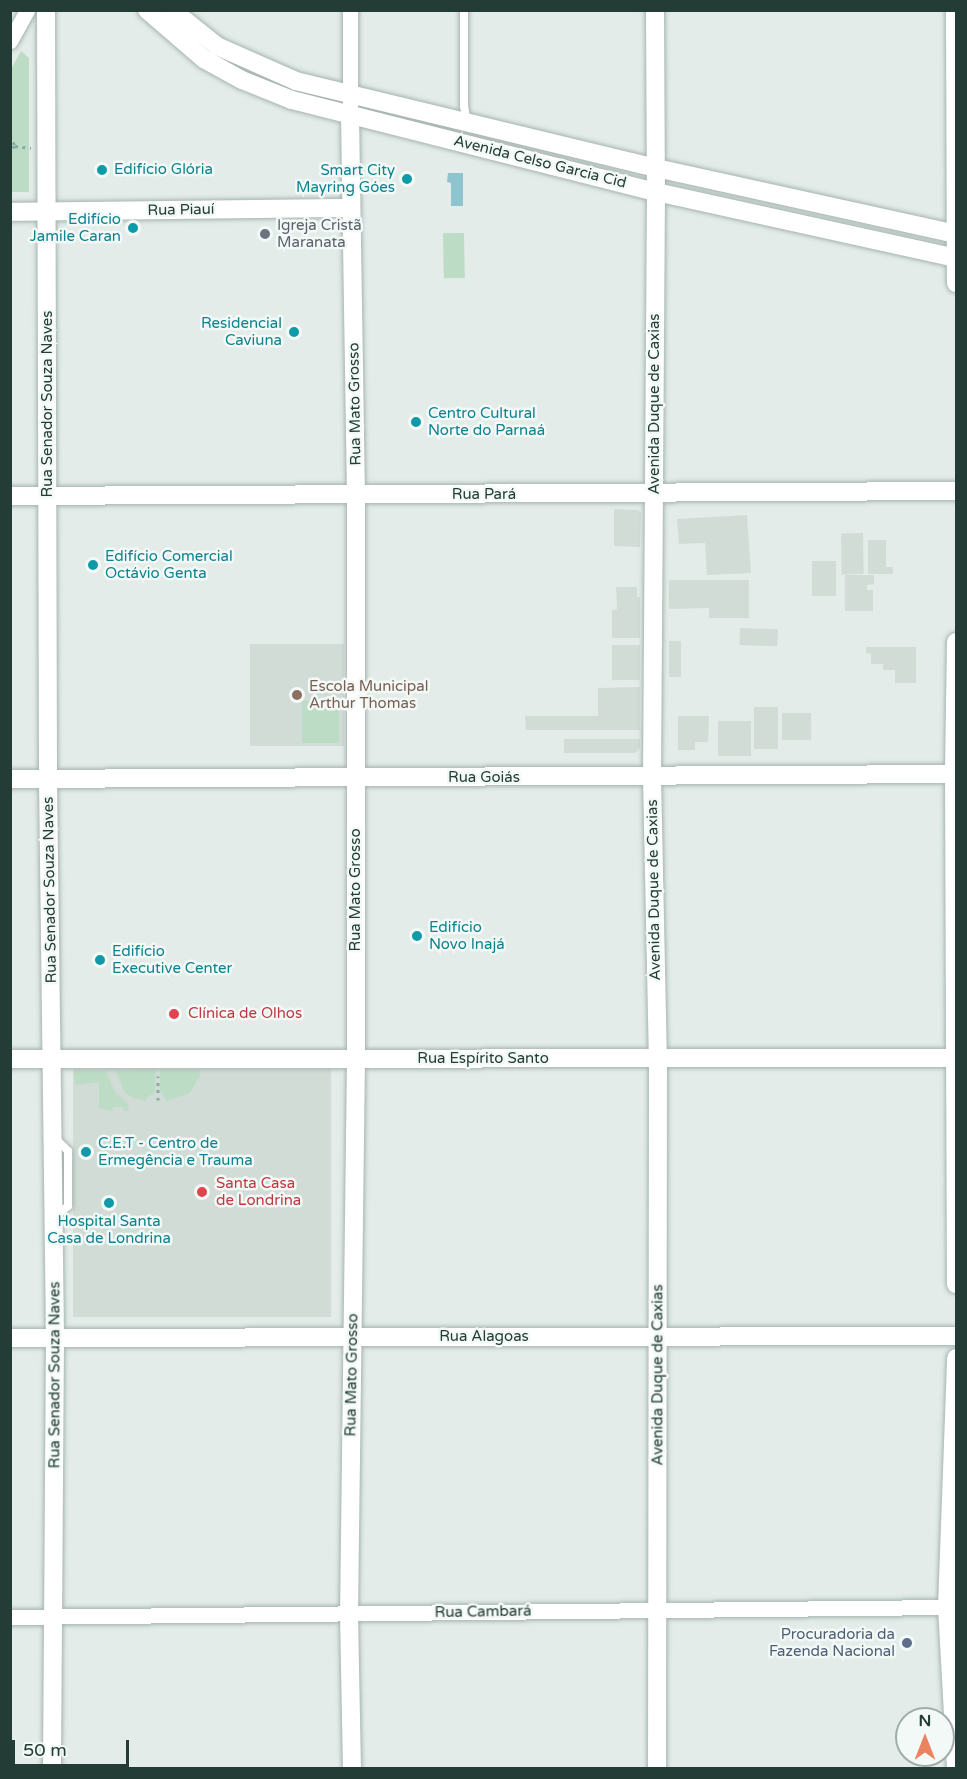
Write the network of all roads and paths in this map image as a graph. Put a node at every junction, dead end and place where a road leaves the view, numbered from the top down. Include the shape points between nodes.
1 (27, 10) edge
2 (46, 10) edge
3 (147, 10) edge
4 (172, 10) edge
5 (350, 10) edge
6 (464, 10) edge
7 (655, 10) edge
8 (955, 10) edge
9 (10, 41) edge
10 (350, 95) junction
11 (956, 111) edge
12 (350, 115) junction
13 (467, 123) junction
14 (10, 135) edge
15 (15, 146) junction
16 (33, 148) dead end
17 (10, 149) edge
18 (656, 168) junction
19 (746, 188) junction
20 (656, 192) junction
21 (834, 207) junction
22 (351, 208) junction
23 (742, 211) junction
24 (10, 212) edge
25 (49, 212) junction
26 (830, 230) junction
27 (956, 234) edge
28 (956, 258) edge
29 (957, 283) edge
30 (957, 491) edge
31 (655, 494) junction
32 (10, 496) edge
33 (47, 496) junction
34 (356, 496) junction
35 (957, 642) edge
36 (955, 774) edge
37 (651, 777) junction
38 (356, 778) junction
39 (10, 779) edge
40 (48, 779) junction
41 (956, 1058) edge
42 (10, 1059) edge
43 (52, 1059) junction
44 (158, 1059) junction
45 (356, 1059) junction
46 (658, 1059) junction
47 (158, 1100) dead end
48 (957, 1284) edge
49 (659, 1336) junction
50 (957, 1336) edge
51 (353, 1337) junction
52 (10, 1338) edge
53 (55, 1338) junction
54 (957, 1358) edge
55 (952, 1607) edge
56 (657, 1610) junction
57 (348, 1614) junction
58 (10, 1617) edge
59 (55, 1618) junction
60 (52, 1768) edge
61 (352, 1768) edge
62 (657, 1768) edge
63 (956, 1768) edge

1 - 9 street
2 - 25 street, Rua Senador Souza Naves
3 - 12 street, Avenida Celso Garcia Cid via 185,45 230,75 292,100
4 - 10 street, Avenida Celso Garcia Cid via 217,46 256,66
5 - 10 street, Rua Mato Grosso
6 - 13 lane
7 - 18 street, Avenida Duque de Caxias
8 - 11 street
10 - 12 street, Rua Mato Grosso
10 - 13 street, Avenida Celso Garcia Cid
11 - 27 street
12 - 20 street, Avenida Celso Garcia Cid
12 - 22 street, Rua Mato Grosso
13 - 18 street, Avenida Celso Garcia Cid
14 - 15 path
15 - 16 path
15 - 17 path
18 - 19 street, Avenida Celso Garcia Cid
18 - 20 street, Avenida Duque de Caxias
19 - 21 street, Avenida Celso Garcia Cid
19 - 23 street
20 - 23 street, Avenida Celso Garcia Cid
20 - 31 street, Avenida Duque de Caxias
21 - 26 street
21 - 27 street, Avenida Celso Garcia Cid
22 - 25 street, Rua Piauí
22 - 34 street, Rua Mato Grosso
23 - 26 street, Avenida Celso Garcia Cid
24 - 25 street, Rua Piauí
25 - 33 street, Rua Senador Souza Naves
26 - 28 street, Avenida Celso Garcia Cid
27 - 28 street
28 - 29 street
30 - 31 street, Rua Pará
31 - 34 street, Rua Pará
31 - 37 street, Avenida Duque de Caxias
32 - 33 street, Rua Pará
33 - 34 street, Rua Pará
33 - 40 street, Rua Senador Souza Naves
34 - 38 street, Rua Mato Grosso
35 - 36 street
36 - 37 street, Rua Goiás
36 - 41 street
37 - 38 street, Rua Goiás
37 - 46 street, Avenida Duque de Caxias
38 - 40 street, Rua Goiás
38 - 45 street, Rua Mato Grosso
39 - 40 street, Rua Goiás
40 - 43 street, Rua Senador Souza Naves
41 - 46 street, Rua Espírito Santo
41 - 48 street
42 - 43 street, Rua Espírito Santo
43 - 44 street, Rua Espírito Santo
43 - 53 street, Rua Senador Souza Naves
44 - 45 street, Rua Espírito Santo
44 - 47 path
45 - 46 street, Rua Espírito Santo
45 - 51 street, Rua Mato Grosso
46 - 49 street, Avenida Duque de Caxias
49 - 50 street, Rua Alagoas
49 - 51 street, Rua Alagoas
49 - 56 street, Avenida Duque de Caxias
51 - 53 street, Rua Alagoas
51 - 57 street, Rua Mato Grosso
52 - 53 street, Rua Alagoas
53 - 59 street, Rua Senador Souza Naves
54 - 55 street
55 - 56 street, Rua Cambará
55 - 63 street
56 - 57 street, Rua Cambará
56 - 62 street, Avenida Duque de Caxias
57 - 59 street, Rua Cambará
57 - 61 street, Rua Mato Grosso
58 - 59 street, Rua Cambará
59 - 60 street, Rua Senador Souza Naves

